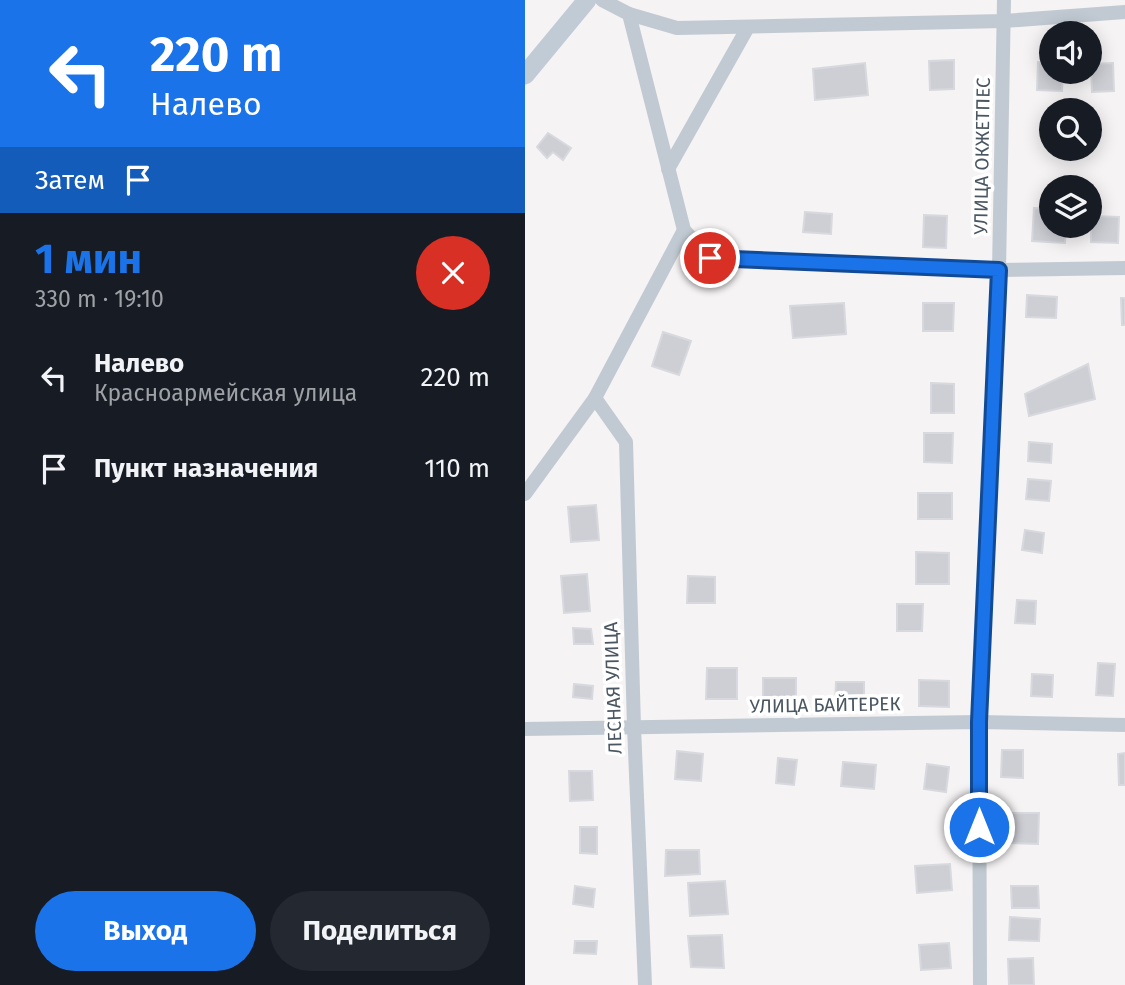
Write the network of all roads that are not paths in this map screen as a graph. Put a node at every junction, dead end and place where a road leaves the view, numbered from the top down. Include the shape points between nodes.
1 (587, 0) edge
2 (602, 0) edge
3 (1004, 0) edge
4 (1125, 12) edge
5 (629, 14) junction
6 (1004, 21) junction
7 (748, 27) junction
8 (525, 75) edge
9 (669, 169) junction
10 (684, 230) junction
11 (1125, 268) edge
12 (999, 270) junction
13 (595, 398) junction
14 (525, 494) edge
15 (979, 722) junction
16 (1125, 725) edge
17 (633, 727) junction
18 (525, 729) edge
19 (645, 985) edge
20 (980, 985) edge

1 - 8 street
2 - 5 street
3 - 6 street, УЛИЦА ОКЖЕТПЕС
4 - 6 street
5 - 7 street via 677,28
5 - 9 street
6 - 7 street
6 - 12 street, УЛИЦА ОКЖЕТПЕС
7 - 9 street
9 - 10 street
10 - 12 street via 710,258
10 - 13 street
11 - 12 street
12 - 15 street, УЛИЦА ОКЖЕТПЕС
13 - 14 street
13 - 17 street, ЛЕСНАЯ УЛИЦА via 626,442
15 - 16 street, УЛИЦА БАЙТЕРЕК
15 - 17 street, УЛИЦА БАЙТЕРЕК
15 - 20 street, УЛИЦА ОКЖЕТПЕС
17 - 18 street, УЛИЦА БАЙТЕРЕК
17 - 19 street, ЛЕСНАЯ УЛИЦА

